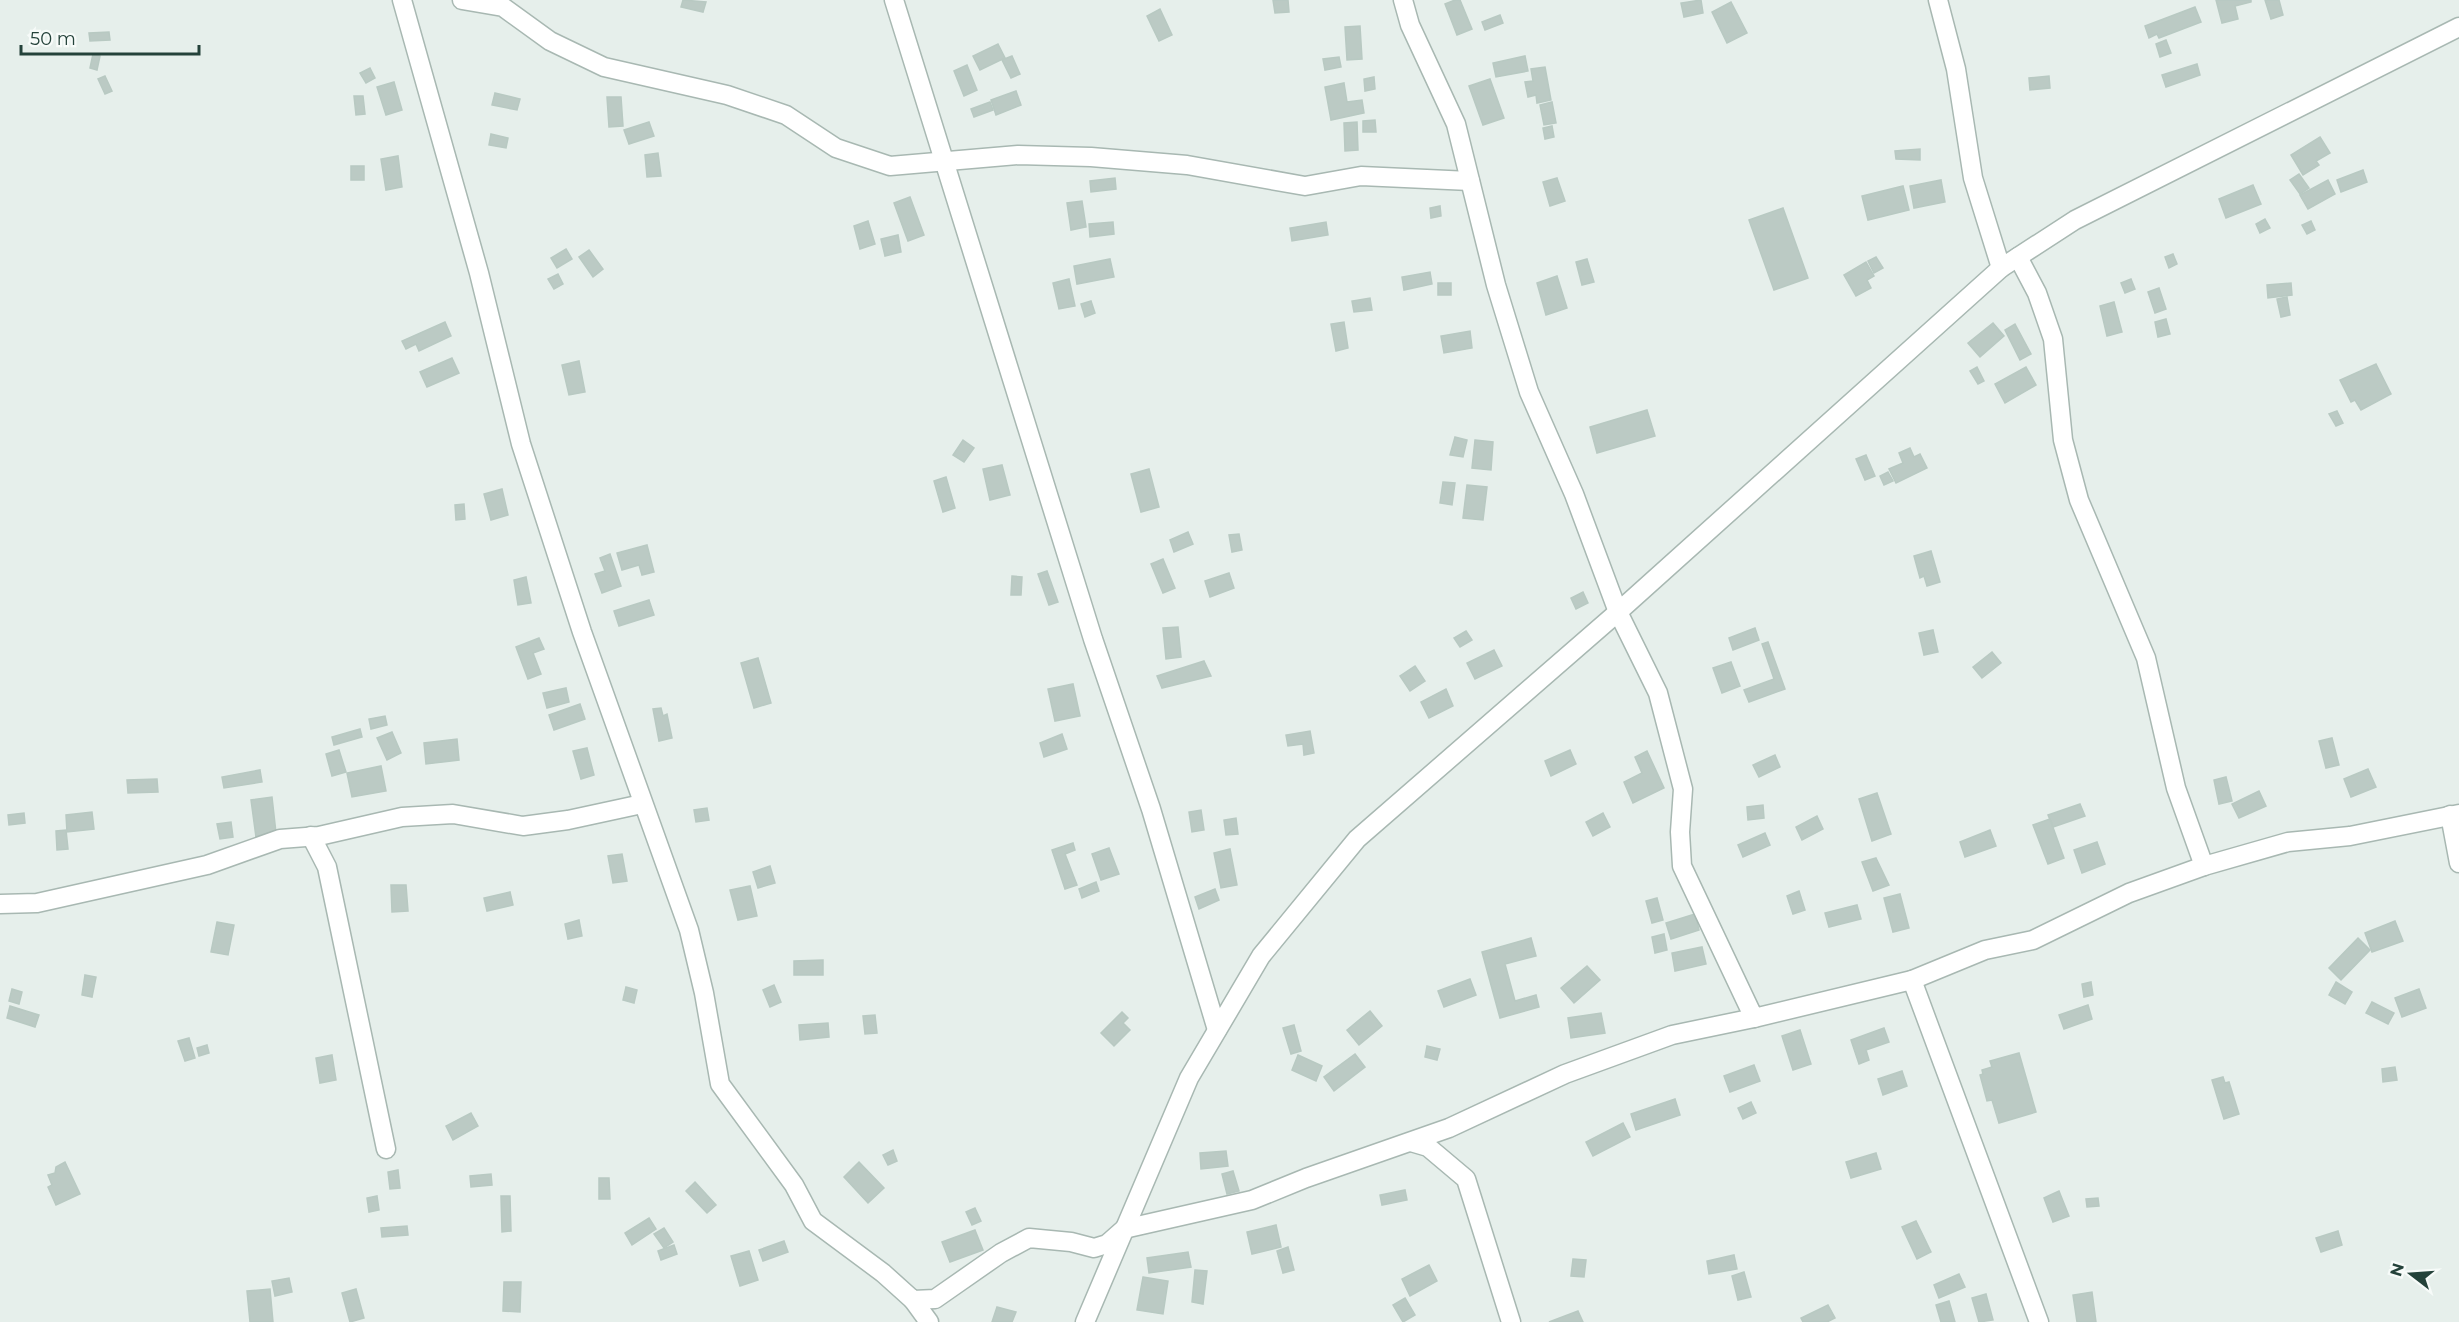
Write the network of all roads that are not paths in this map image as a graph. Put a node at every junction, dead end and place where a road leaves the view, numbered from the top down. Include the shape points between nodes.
1 (402, 0) edge
2 (462, 0) edge
3 (894, 0) edge
4 (1403, 0) edge
5 (1938, 0) edge
6 (503, 4) edge
7 (2459, 27) edge
8 (944, 161) junction
9 (1470, 181) junction
10 (2018, 257) junction
11 (2001, 268) junction
12 (1618, 612) junction
13 (642, 804) junction
14 (2455, 814) edge
15 (338, 831) junction
16 (311, 836) junction
17 (2459, 864) edge
18 (2204, 866) junction
19 (327, 867) junction
20 (0, 904) edge
21 (1912, 980) junction
22 (1754, 1018) junction
23 (1217, 1030) junction
24 (1411, 1142) junction
25 (386, 1149) dead end
26 (1124, 1229) junction
27 (913, 1300) junction
28 (929, 1322) edge
29 (1085, 1322) edge
30 (1511, 1322) edge
31 (2038, 1322) edge

1 - 13 street via 522,444
2 - 6 street
3 - 8 street
4 - 9 street via 1410,25 1456,124
5 - 11 street via 1956,69 1973,178
6 - 8 street via 550,41 604,67 727,95 786,115 836,148 890,166
7 - 10 street via 2075,220
8 - 9 street via 1018,155 1091,157 1187,165 1305,186 1361,177
8 - 23 street via 1093,639 1151,808
9 - 12 street via 1528,392 1574,494
10 - 11 street
10 - 18 street via 2037,293 2053,339 2063,440 2079,500 2146,658 2176,788
11 - 12 street
12 - 22 street via 1658,693 1683,789 1682,866
12 - 23 street via 1357,839 1261,956
13 - 15 street via 523,826 453,814 402,817
13 - 27 street via 688,930 720,1084 794,1185 813,1221
14 - 17 street
14 - 18 street via 2349,836 2288,842
15 - 16 street
15 - 19 street
16 - 19 street
16 - 20 street via 280,838 207,865 37,903
18 - 21 street via 2129,893 2033,940 1985,950
19 - 25 street
21 - 22 street
21 - 31 street
22 - 24 street via 1672,1035 1565,1074
23 - 26 street via 1189,1078
24 - 26 street via 1252,1200
24 - 30 street via 1428,1147 1466,1179
26 - 27 street via 1107,1244 1094,1248 1029,1238 1000,1253 935,1299
26 - 29 street
27 - 28 street

